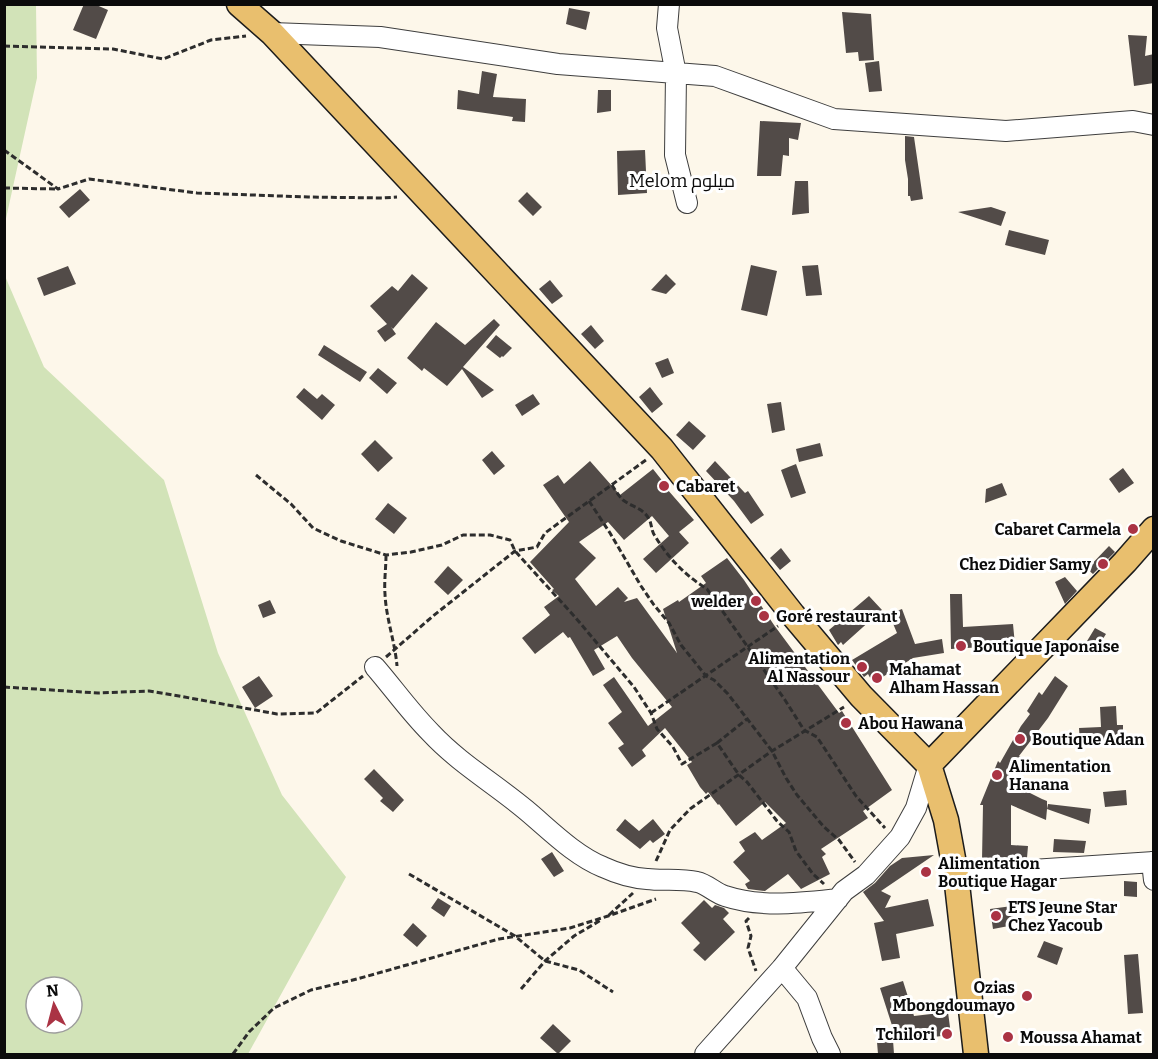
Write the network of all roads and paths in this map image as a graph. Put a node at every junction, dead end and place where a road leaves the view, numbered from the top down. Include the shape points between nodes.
1 (239, 4) edge
2 (669, 4) edge
3 (272, 33) junction
4 (4, 46) edge
5 (676, 74) junction
6 (1154, 125) edge
7 (4, 150) edge
8 (4, 188) edge
9 (58, 189) junction
10 (423, 194) junction
11 (687, 203) dead end
12 (662, 449) junction
13 (256, 475) dead end
14 (612, 485) junction
15 (589, 501) junction
16 (1154, 529) edge
17 (516, 550) junction
18 (386, 555) junction
19 (794, 615) junction
20 (747, 647) junction
21 (396, 649) junction
22 (375, 667) junction
23 (398, 670) dead end
24 (706, 676) junction
25 (4, 687) edge
26 (861, 696) junction
27 (651, 713) junction
28 (747, 718) junction
29 (804, 730) junction
30 (717, 743) junction
31 (772, 752) junction
32 (929, 765) junction
33 (739, 775) junction
34 (900, 837) junction
35 (1153, 868) edge
36 (409, 874) dead end
37 (866, 875) junction
38 (956, 875) junction
39 (645, 879) junction
40 (841, 895) junction
41 (659, 897) dead end
42 (768, 904) junction
43 (608, 916) junction
44 (514, 936) junction
45 (545, 961) junction
46 (782, 968) junction
47 (521, 989) dead end
48 (763, 989) junction
49 (613, 992) dead end
50 (233, 1054) edge
51 (705, 1054) edge
52 (830, 1054) edge
53 (976, 1054) edge

1 - 3 main road
2 - 5 street via 667,28
3 - 4 path via 211,40 163,59 113,49
3 - 5 street via 380,37 558,64
3 - 10 main road
5 - 6 street via 715,76 834,119 1006,131 1133,121
5 - 11 street via 675,155
7 - 9 path
8 - 9 path
9 - 10 path via 89,179 197,193 383,198
10 - 12 main road
12 - 14 path
12 - 19 main road
13 - 18 path via 313,528
14 - 15 path
14 - 20 path via 622,499 641,509 651,520 653,533 665,552 707,589
15 - 17 path via 545,533 537,547
15 - 24 path via 640,586
16 - 32 main road
17 - 18 path via 510,540 463,535 442,545
17 - 21 path
17 - 27 path via 634,687
18 - 21 path via 385,594
19 - 20 path
19 - 26 main road
20 - 24 path
20 - 29 path
21 - 22 path
21 - 23 path
22 - 25 path via 316,713 277,714 149,692
22 - 39 street via 431,734 580,854 602,867
24 - 27 path
24 - 28 path via 728,694
26 - 29 path
26 - 32 main road
27 - 30 path via 657,729 682,764
28 - 30 path
28 - 31 path
29 - 31 path
29 - 34 path via 817,737 871,814
30 - 33 path
31 - 33 path
31 - 37 path via 797,795
32 - 34 street via 916,808
32 - 38 main road via 946,820
33 - 39 path via 690,809 670,830 652,872
33 - 40 path via 789,832 796,851 813,874
34 - 37 street
35 - 38 street
36 - 44 path
37 - 40 street
38 - 53 main road
39 - 42 street via 700,882 723,896
39 - 43 path
40 - 42 street via 805,903
40 - 46 street
41 - 43 path
42 - 48 path via 746,921 751,936 748,948
43 - 44 path via 570,928
43 - 45 path via 574,936
44 - 45 path
44 - 50 path via 310,990 274,1008
45 - 47 path
45 - 49 path via 579,970
46 - 48 street
46 - 52 street via 807,998
48 - 51 street

